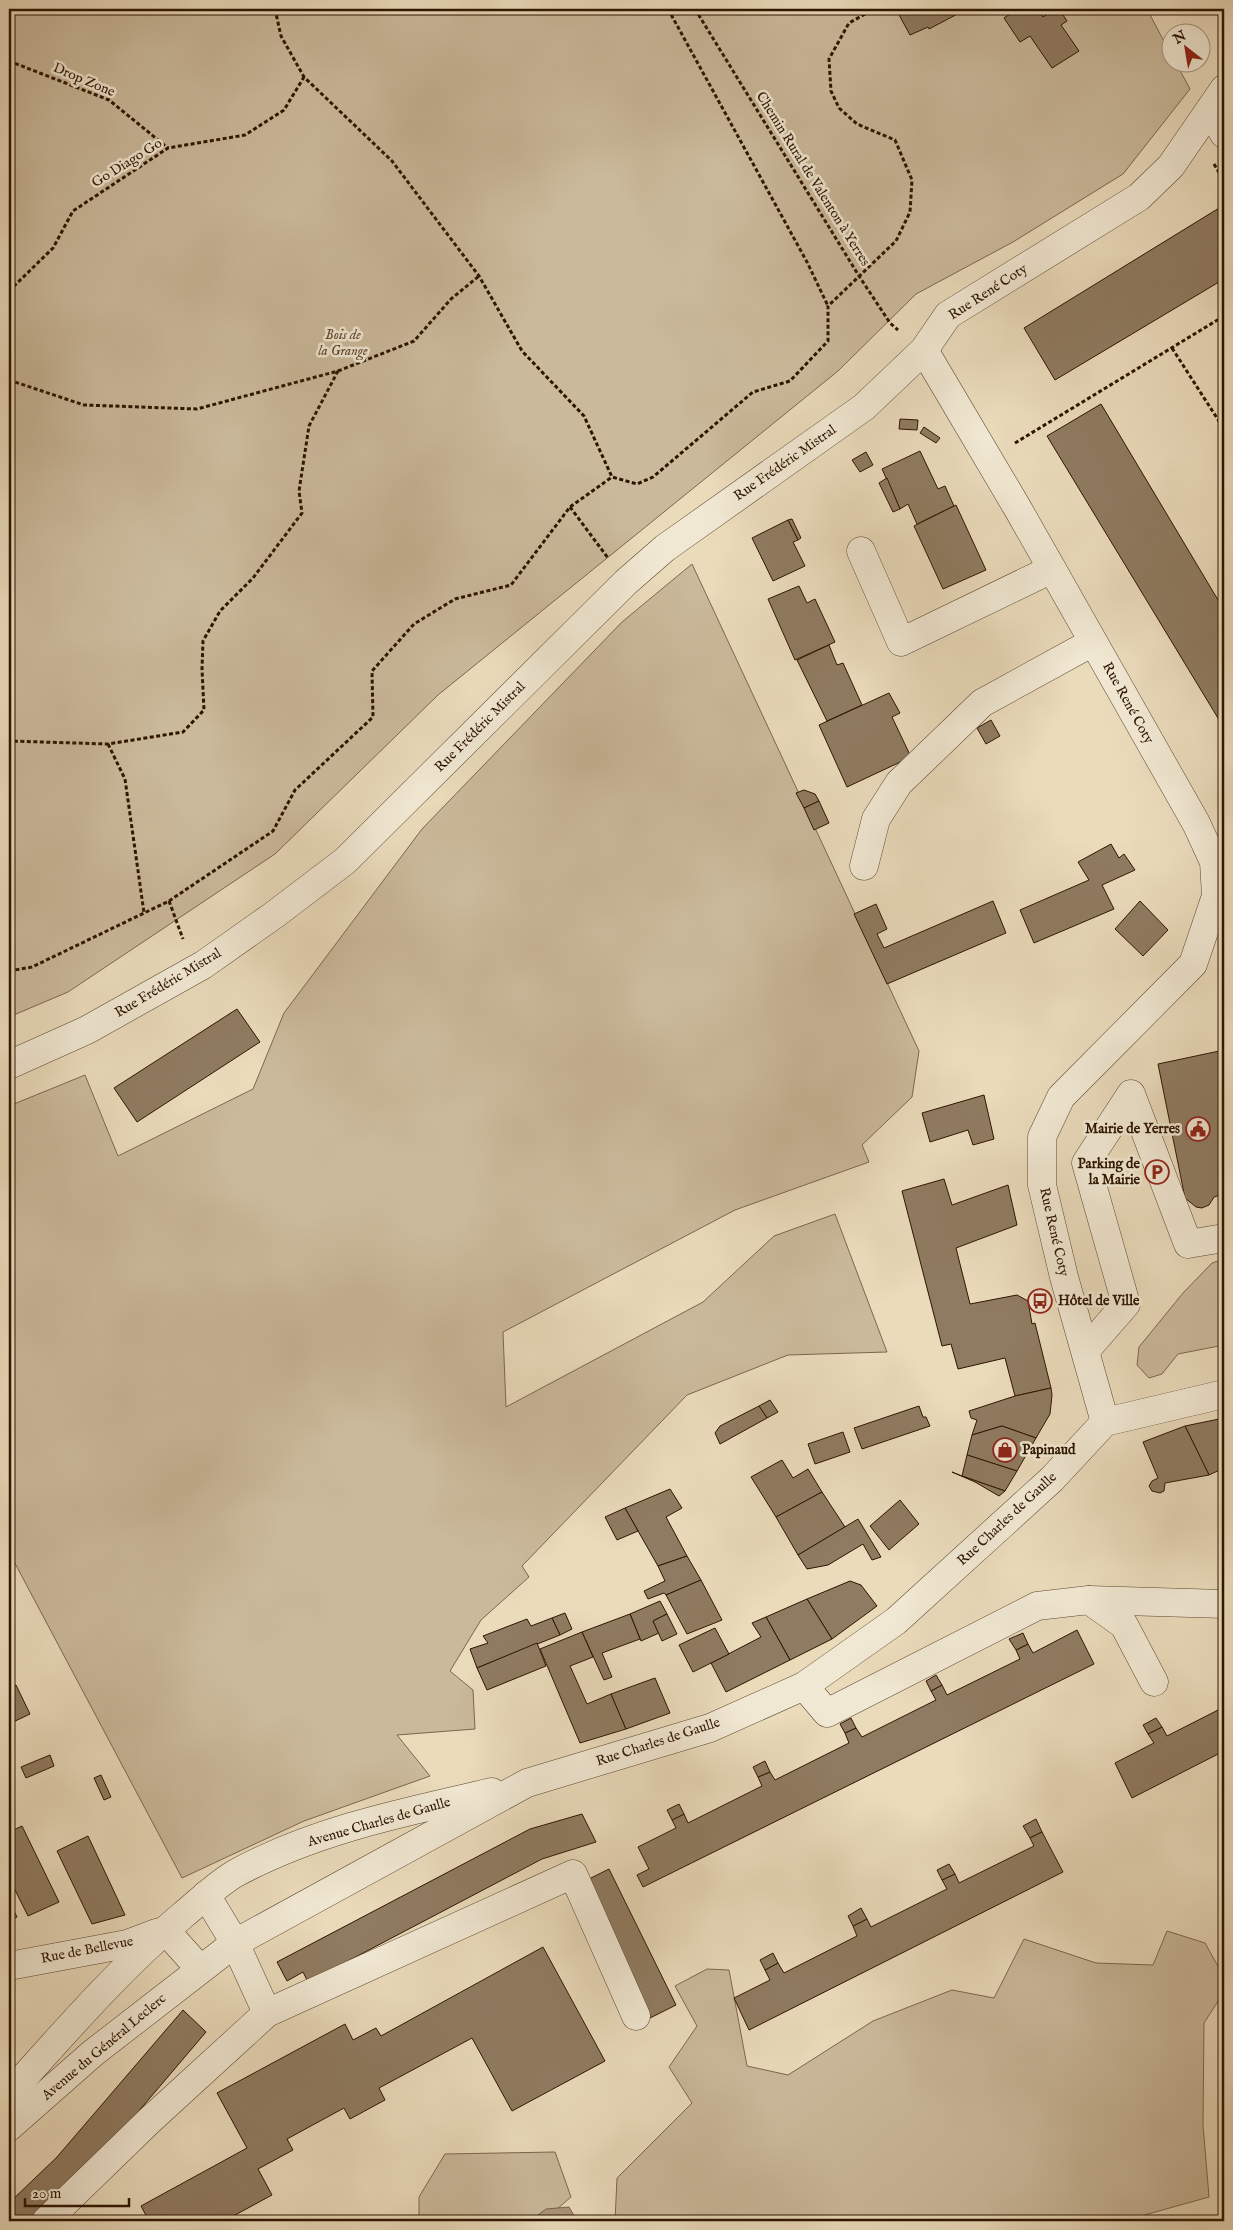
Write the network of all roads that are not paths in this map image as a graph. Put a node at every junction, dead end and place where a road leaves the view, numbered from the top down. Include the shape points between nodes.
1 (1217, 100) edge
2 (1224, 134) edge
3 (924, 350) junction
4 (861, 552) dead end
5 (1052, 569) junction
6 (1093, 642) junction
7 (1196, 824) junction
8 (1224, 830) edge
9 (864, 866) dead end
10 (9, 1065) edge
11 (1224, 1238) edge
12 (1086, 1350) junction
13 (1224, 1394) edge
14 (1105, 1422) junction
15 (1090, 1600) junction
16 (1224, 1604) edge
17 (1154, 1682) dead end
18 (804, 1686) junction
19 (527, 1783) junction
20 (206, 1895) junction
21 (165, 1930) junction
22 (235, 1943) junction
23 (9, 1966) edge
24 (200, 1969) junction
25 (268, 2013) junction
26 (636, 2016) dead end
27 (9, 2094) edge
28 (9, 2127) edge
29 (46, 2221) edge

1 - 2 street
1 - 3 street, Rue René Coty via 1171,166 1139,197 948,316
3 - 5 street, Rue René Coty
3 - 10 street, Rue Frédéric Mistral via 864,407 645,565 345,860 203,965 87,1030
4 - 5 street via 901,642
5 - 6 street, Rue René Coty
6 - 7 street, Rue René Coty
6 - 9 street via 982,703 900,783 876,819
7 - 8 street
7 - 12 street, Rue René Coty via 1214,862 1216,896 1193,964 1061,1097 1042,1138 1042,1184 1064,1277
11 - 12 street via 1188,1244 1131,1094 1086,1163 1126,1304
12 - 14 street, Rue René Coty
13 - 14 street
14 - 18 street, Rue Charles de Gaulle via 1052,1479 896,1622
15 - 16 street
15 - 17 street via 1124,1625
15 - 18 street via 1037,1606 827,1713
18 - 19 street, Rue Charles de Gaulle via 710,1728
19 - 20 street, Avenue Charles de Gaulle via 384,1818 303,1843 235,1874
19 - 22 street, Rue Charles de Gaulle
20 - 21 street, Avenue Charles de Gaulle
20 - 22 street
21 - 23 street, Rue de Bellevue via 127,1944
21 - 24 street
21 - 27 street, Avenue du Général Leclerc via 105,1987
22 - 24 street, Avenue du Général Leclerc
22 - 25 street
24 - 28 street, Avenue du Général Leclerc via 93,2053
25 - 26 street via 573,1874
25 - 29 street via 149,2120

